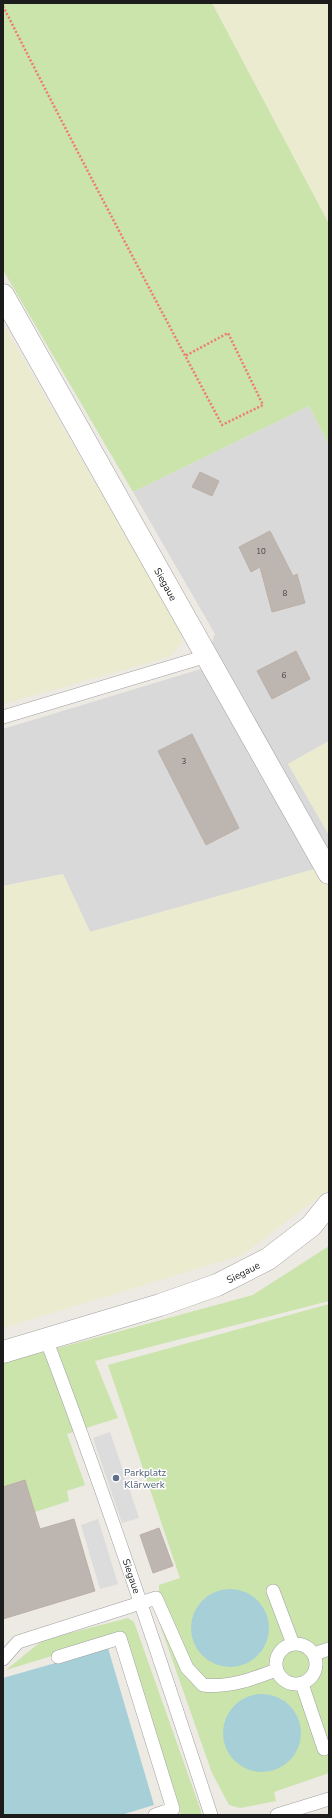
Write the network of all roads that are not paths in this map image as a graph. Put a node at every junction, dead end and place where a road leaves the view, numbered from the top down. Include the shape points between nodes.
1 (3, 295) edge
2 (207, 656) junction
3 (3, 717) edge
4 (329, 873) edge
5 (329, 1204) edge
6 (46, 1339) junction
7 (3, 1352) edge
8 (273, 1591) dead end
9 (142, 1604) junction
10 (293, 1644) junction
11 (329, 1650) edge
12 (314, 1654) junction
13 (58, 1656) dead end
14 (3, 1659) edge
15 (276, 1670) junction
16 (302, 1684) junction
17 (324, 1749) dead end
18 (329, 1799) edge
19 (155, 1815) edge
20 (211, 1815) edge
21 (277, 1815) edge

1 - 2 street, Siegaue
2 - 3 lane
2 - 4 street, Siegaue
5 - 6 street, Siegaue via 311,1226 268,1259 217,1285
6 - 7 street, Siegaue
6 - 9 lane, Siegaue via 81,1429
8 - 10 lane
9 - 14 lane via 18,1642
9 - 15 lane via 156,1598 187,1668 203,1685 219,1687 257,1678
9 - 20 lane, Siegaue
10 - 12 lane via 305,1646
10 - 15 lane via 282,1649 276,1658
11 - 12 lane
12 - 16 lane via 317,1666 312,1677
13 - 19 lane via 120,1638 173,1809
15 - 16 lane via 286,1682
16 - 17 lane
18 - 21 lane

